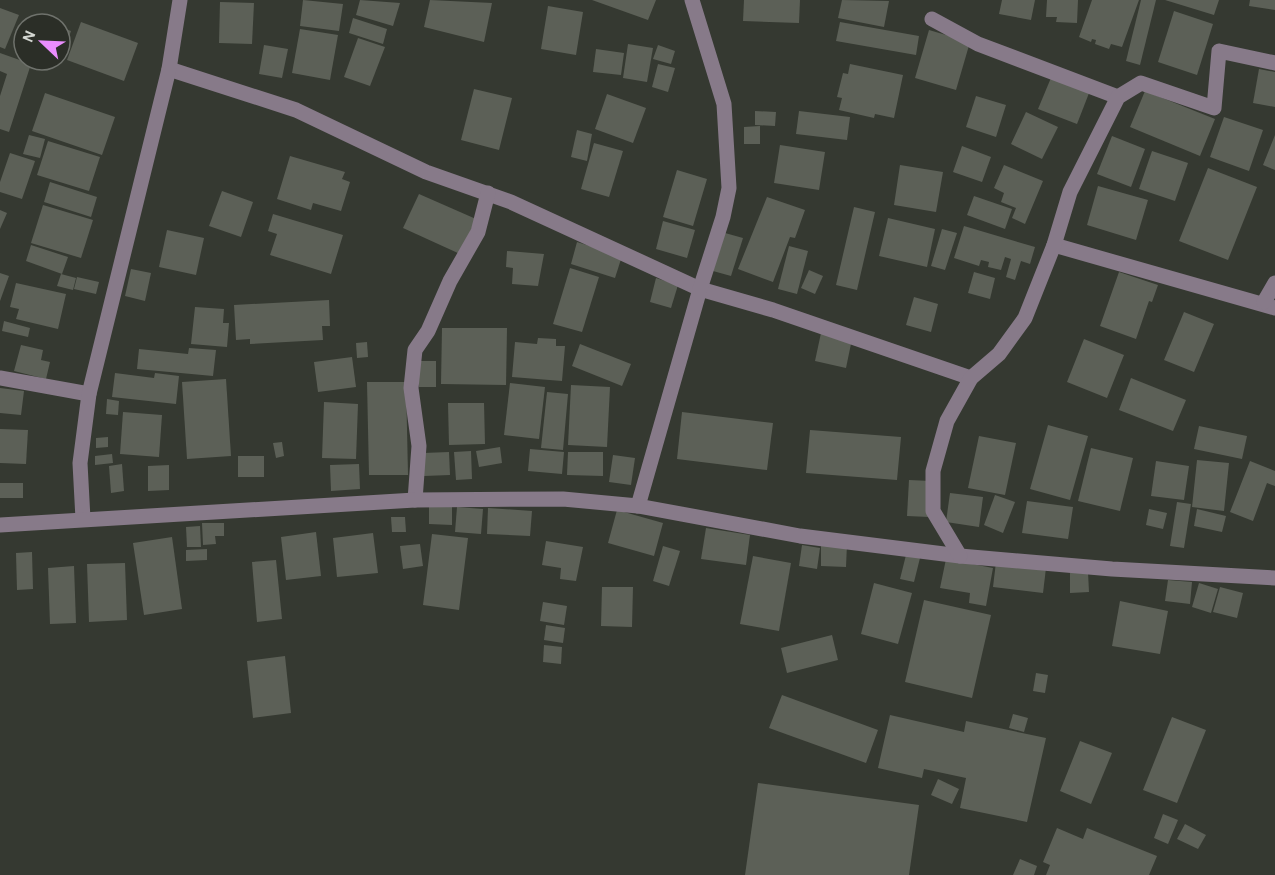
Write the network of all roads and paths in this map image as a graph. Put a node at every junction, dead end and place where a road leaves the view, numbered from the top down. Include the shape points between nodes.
1 (180, 0) edge
2 (692, 0) edge
3 (932, 19) dead end
4 (1275, 63) edge
5 (169, 69) junction
6 (1118, 98) junction
7 (488, 194) junction
8 (1054, 245) junction
9 (1275, 283) edge
10 (700, 289) junction
11 (1269, 305) edge
12 (0, 378) edge
13 (972, 378) junction
14 (89, 394) junction
15 (415, 500) junction
16 (638, 506) junction
17 (83, 519) junction
18 (0, 525) edge
19 (960, 556) junction
20 (1275, 578) edge

1 - 5 street
2 - 10 street via 724,104 729,164 723,217
3 - 6 street via 978,44
4 - 6 street via 1219,51 1214,108 1141,83
5 - 7 street via 296,110 426,172
5 - 14 street
6 - 8 street via 1070,192
7 - 10 street
7 - 15 street via 478,232 415,350 411,388 419,446
8 - 11 street
8 - 13 street via 1025,318 999,354
9 - 11 street
10 - 13 street
10 - 16 street
12 - 14 street
13 - 19 street via 946,422 933,471 933,511
14 - 17 street via 80,463
15 - 16 street via 563,499
15 - 17 street
16 - 19 street via 800,536
17 - 18 street
19 - 20 street

